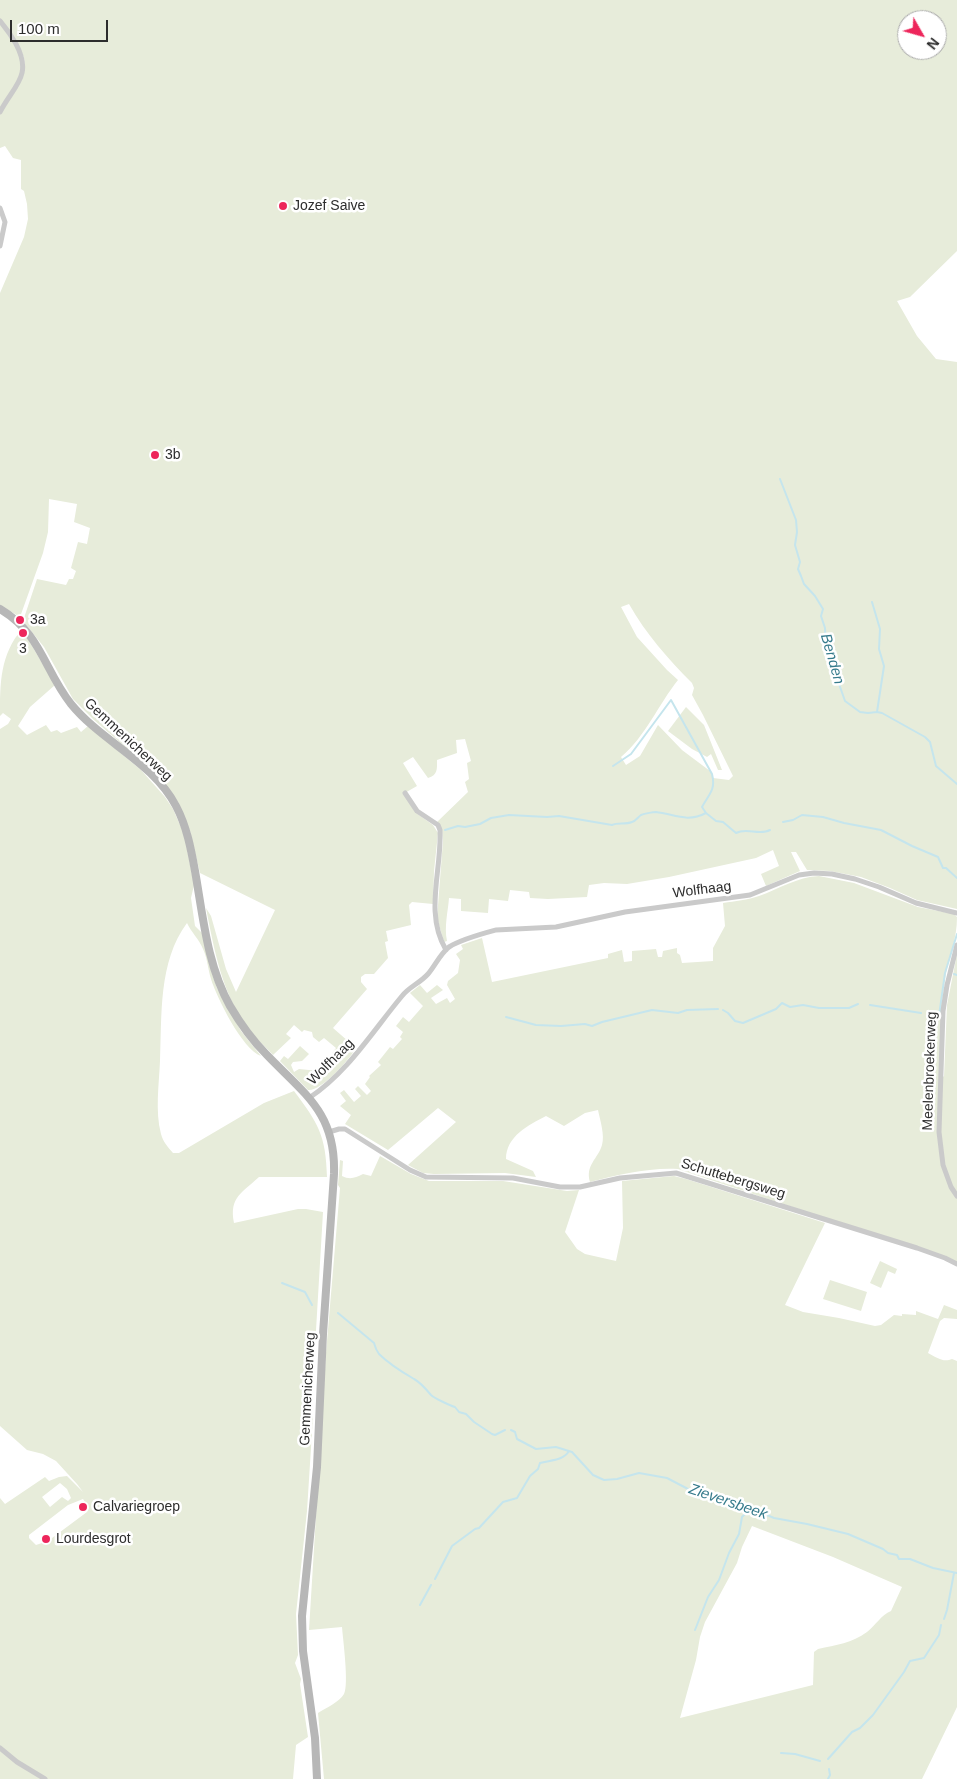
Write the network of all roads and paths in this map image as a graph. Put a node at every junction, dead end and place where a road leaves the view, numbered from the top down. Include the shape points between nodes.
1 (0, 21) edge
2 (0, 112) edge
3 (0, 208) edge
4 (0, 246) edge
5 (0, 609) edge
6 (405, 792) dead end
7 (957, 913) edge
8 (957, 945) edge
9 (446, 950) junction
10 (309, 1098) junction
11 (329, 1132) junction
12 (957, 1196) edge
13 (957, 1264) edge
14 (0, 1748) edge
15 (45, 1779) edge
16 (317, 1779) edge

1 - 2 street via 22,54 24,64 18,82
3 - 4 street via 5,222
5 - 10 main road, Gemmenicherweg via 28,631 75,708 142,766 176,806 187,834 214,966 224,995 246,1031
6 - 9 street via 417,811 438,825 440,830 435,912 437,929
7 - 9 street, Wolfhaag via 916,903 855,879 826,873 804,873 750,895 625,912 556,927 496,930
8 - 12 street, Meelenbroekerweg via 943,1011 939,1132 943,1165
9 - 10 street, Wolfhaag via 426,976 403,995 349,1063
10 - 11 main road, Gemmenicherweg via 323,1116
11 - 13 street, Schuttebergsweg via 345,1129 410,1170 429,1177 513,1178 580,1187 620,1178 676,1173 917,1248
11 - 16 main road, Gemmenicherweg via 334,1150 334,1174 317,1467 302,1616
14 - 15 street

